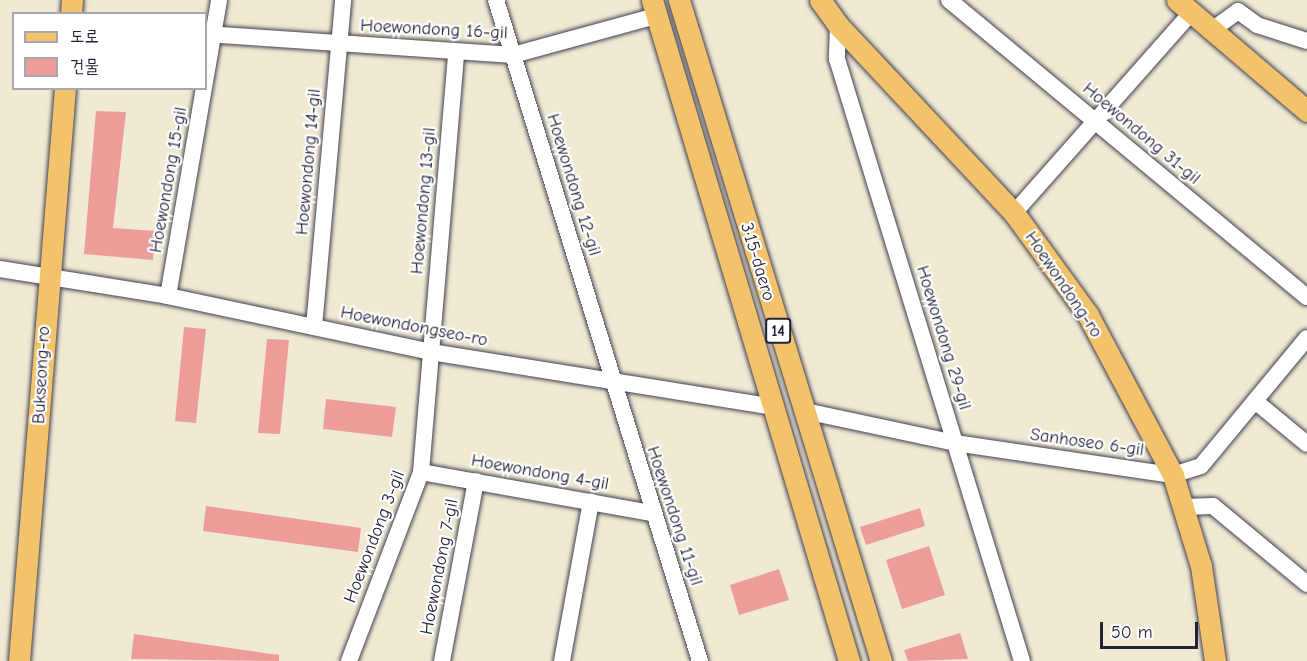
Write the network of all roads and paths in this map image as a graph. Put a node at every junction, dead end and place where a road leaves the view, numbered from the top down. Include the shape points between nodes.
1 (219, 0) edge
2 (343, 0) edge
3 (496, 0) edge
4 (679, 0) edge
5 (820, 0) edge
6 (949, 0) edge
7 (1184, 6) edge
8 (654, 8) edge
9 (838, 25) junction
10 (1212, 30) junction
11 (211, 35) edge
12 (1307, 40) edge
13 (340, 43) junction
14 (456, 54) junction
15 (513, 55) junction
16 (207, 59) edge
17 (65, 90) edge
18 (202, 90) edge
19 (1307, 111) edge
20 (1095, 122) junction
21 (1014, 213) junction
22 (0, 269) edge
23 (48, 277) junction
24 (168, 296) junction
25 (1307, 297) edge
26 (314, 327) junction
27 (1307, 338) edge
28 (431, 351) junction
29 (612, 382) junction
30 (1255, 401) junction
31 (773, 407) junction
32 (804, 411) junction
33 (955, 443) junction
34 (1307, 444) edge
35 (421, 472) junction
36 (1173, 475) junction
37 (476, 481) junction
38 (591, 502) junction
39 (1183, 507) junction
40 (652, 513) junction
41 (1307, 584) edge
42 (19, 661) edge
43 (349, 661) edge
44 (442, 661) edge
45 (562, 661) edge
46 (700, 661) edge
47 (849, 661) edge
48 (881, 661) edge
49 (1022, 661) edge
50 (1215, 661) edge

1 - 11 street, Hoewondong 15-gil
2 - 13 street, Hoewondong 14-gil
3 - 15 street, Hoewondong 12-gil
4 - 32 main road, 3·15-daero / 14
5 - 9 main road, Hoewondong-ro
6 - 20 street, Hoewondong 31-gil
7 - 10 main road
7 - 20 street
8 - 15 street, Hoewondong 16-gil
8 - 31 main road, 3·15-daero / 14
9 - 21 main road, Hoewondong-ro
9 - 33 street, Hoewondong 29-gil via 837,59
10 - 12 street via 1238,11 1257,25
10 - 19 main road
11 - 13 street, Hoewondong 16-gil
11 - 16 street, Hoewondong 15-gil
13 - 14 street, Hoewondong 16-gil
13 - 26 street, Hoewondong 14-gil
14 - 15 street, Hoewondong 16-gil
14 - 28 street, Hoewondong 13-gil
15 - 29 street, Hoewondong 12-gil
17 - 23 main road, Bukseong-ro
18 - 24 street, Hoewondong 15-gil
20 - 21 street
20 - 25 street, Hoewondong 31-gil
21 - 36 main road, Hoewondong-ro via 1089,315
22 - 23 street, Hoewondongseo-ro
23 - 24 street, Hoewondongseo-ro
23 - 42 main road, Bukseong-ro via 36,479
24 - 26 street, Hoewondongseo-ro
26 - 28 street, Hoewondongseo-ro
27 - 30 street, Sanhoseo 6-gil
28 - 29 street, Hoewondongseo-ro
28 - 35 street, Hoewondong 3-gil
29 - 31 street, Hoewondongseo-ro
29 - 40 street, Hoewondong 11-gil
30 - 34 street
30 - 36 street, Sanhoseo 6-gil via 1200,466
31 - 47 main road, 3·15-daero / 14
32 - 33 street, Sanhoseo 6-gil
32 - 48 main road, 3·15-daero / 14
33 - 36 street, Sanhoseo 6-gil
33 - 49 street, Hoewondong 29-gil
35 - 37 street, Hoewondong 4-gil
35 - 43 street, Hoewondong 3-gil
36 - 39 main road, Hoewondong-ro
37 - 38 street, Hoewondong 4-gil
37 - 44 street, Hoewondong 7-gil
38 - 40 street, Hoewondong 4-gil
38 - 45 street
39 - 41 street via 1214,506
39 - 50 main road, Hoewondong-ro via 1201,566
40 - 46 street, Hoewondong 11-gil

